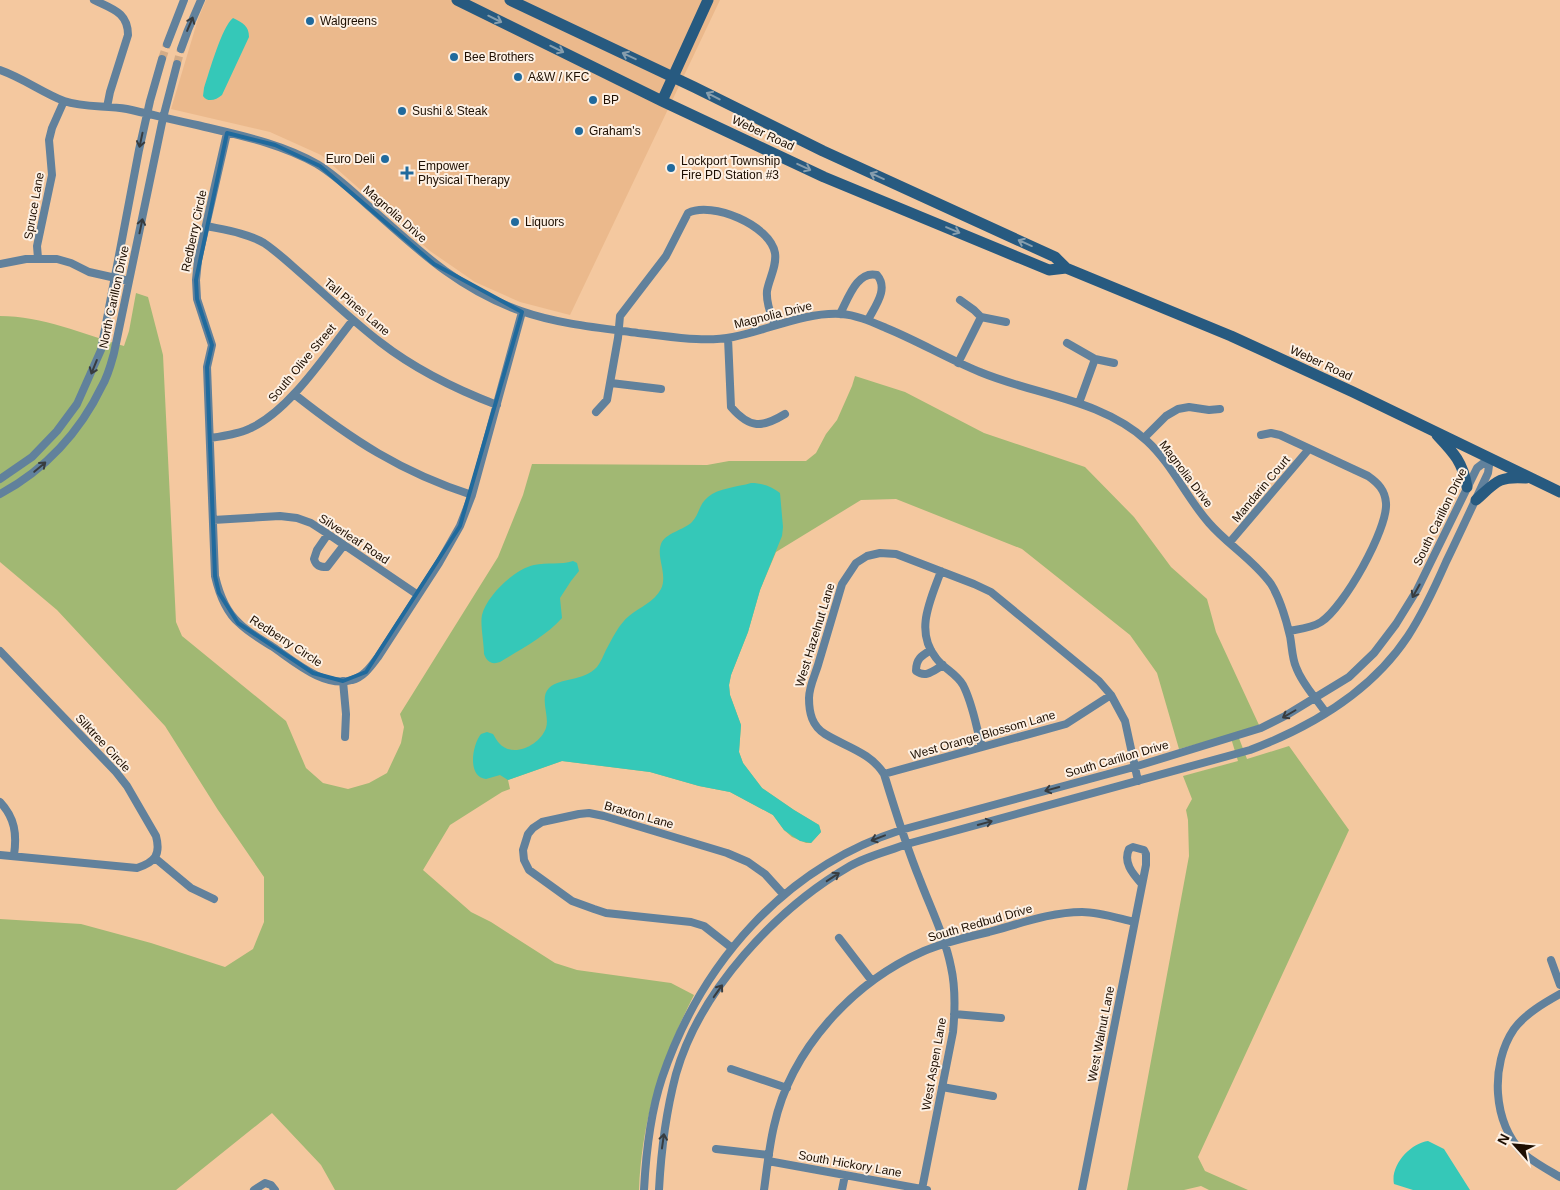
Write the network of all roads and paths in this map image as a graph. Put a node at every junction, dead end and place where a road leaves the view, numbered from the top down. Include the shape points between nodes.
1 (94, 0) edge
2 (184, 0) edge
3 (201, 0) edge
4 (457, 0) edge
5 (510, 0) edge
6 (708, 0) edge
7 (167, 44) tunnel mouth
8 (182, 49) tunnel mouth
9 (162, 59) tunnel mouth
10 (177, 64) tunnel mouth
11 (0, 70) edge
12 (673, 77) junction
13 (662, 100) junction
14 (64, 101) junction
15 (107, 107) junction
16 (147, 114) junction
17 (163, 118) junction
18 (227, 132) junction
19 (206, 226) junction
20 (38, 258) junction
21 (0, 264) edge
22 (1066, 268) junction
23 (116, 278) junction
24 (129, 281) junction
25 (960, 300) dead end
26 (522, 312) junction
27 (840, 314) junction
28 (981, 317) junction
29 (353, 320) junction
30 (868, 320) junction
31 (1006, 322) dead end
32 (776, 324) junction
33 (619, 330) junction
34 (728, 338) junction
35 (1067, 343) dead end
36 (1095, 359) junction
37 (958, 363) junction
38 (1114, 363) dead end
39 (611, 383) junction
40 (662, 389) dead end
41 (294, 394) junction
42 (1079, 403) junction
43 (497, 405) junction
44 (1220, 409) dead end
45 (596, 412) dead end
46 (785, 414) dead end
47 (1432, 430) junction
48 (1260, 435) dead end
49 (210, 438) junction
50 (1144, 438) junction
51 (1309, 449) junction
52 (1490, 458) junction
53 (0, 479) edge
54 (1534, 479) junction
55 (1467, 487) junction
56 (1560, 492) edge
57 (0, 494) edge
58 (472, 495) junction
59 (1476, 500) junction
60 (213, 520) junction
61 (328, 534) junction
62 (1230, 542) junction
63 (344, 545) junction
64 (941, 571) junction
65 (418, 595) junction
66 (1289, 632) junction
67 (0, 650) edge
68 (931, 650) junction
69 (942, 665) junction
70 (343, 681) junction
71 (1111, 696) junction
72 (1316, 698) junction
73 (1326, 713) junction
74 (345, 737) dead end
75 (982, 747) junction
76 (1134, 767) junction
77 (884, 774) junction
78 (1138, 781) junction
79 (0, 802) edge
80 (901, 830) junction
81 (907, 844) junction
82 (0, 855) edge
83 (14, 855) junction
84 (155, 858) junction
85 (1141, 883) dead end
86 (784, 895) junction
87 (214, 898) dead end
88 (1134, 922) junction
89 (839, 938) dead end
90 (944, 943) junction
91 (732, 948) junction
92 (1551, 960) dead end
93 (872, 981) junction
94 (1560, 985) edge
95 (1560, 994) edge
96 (954, 1014) junction
97 (1001, 1018) dead end
98 (732, 1069) dead end
99 (942, 1087) junction
100 (787, 1088) junction
101 (993, 1096) dead end
102 (716, 1149) dead end
103 (769, 1158) junction
104 (844, 1175) junction
105 (1560, 1177) edge
106 (925, 1189) edge
107 (254, 1190) edge
108 (276, 1190) edge
109 (644, 1190) edge
110 (659, 1190) edge
111 (764, 1190) edge
112 (842, 1190) edge
113 (1082, 1190) edge

1 - 15 street via 125,18 128,27
2 - 7 street
8 -> 3 street
4 -> 13 main road, Weber Road
12 -> 5 main road, Weber Road
6 - 12 main road
9 - 16 street, North Carillon Drive
10 - 17 street, North Carillon Drive
11 - 14 street, Magnolia Drive
12 - 13 main road
22 -> 12 main road, Weber Road via 1055,256 823,151
13 -> 22 main road, Weber Road via 824,176 1049,270
14 - 15 street, Magnolia Drive
14 - 20 street, Spruce Lane via 49,140 52,175
15 - 16 street, Magnolia Drive
16 - 17 street, Magnolia Drive
16 -> 23 street, North Carillon Drive
17 - 18 street, Magnolia Drive
24 -> 17 street, North Carillon Drive
18 - 19 street, Redberry Circle
18 - 26 street, Magnolia Drive via 275,145 320,166 447,273
19 - 29 street, Tall Pines Lane via 245,235 263,243
19 - 49 street, Redberry Circle via 196,280 197,299 212,345 207,367
20 - 21 street
20 - 23 street via 57,259 88,272
22 - 47 main road, Weber Road via 1231,336
23 - 24 street
23 -> 53 street, North Carillon Drive via 101,350 77,404 32,457
57 -> 24 street, North Carillon Drive via 45,463 88,412 114,353
25 - 28 street
26 - 33 street, Magnolia Drive via 562,322
26 - 43 street
27 - 30 street, Magnolia Drive
27 - 30 street via 860,279 866,274 877,275 883,285 882,292
27 - 32 street, Magnolia Drive
28 - 31 street
28 - 37 street
29 - 41 street, South Olive Street
29 - 43 street, Tall Pines Lane via 425,373
30 - 37 street, Magnolia Drive
32 - 33 street via 767,292 774,267 772,245 763,234 740,218 703,209 688,213 666,256 620,316
32 - 34 street, Magnolia Drive
33 - 34 street, Magnolia Drive via 681,338
33 - 39 street
34 - 46 street via 731,407 754,424 770,423
35 - 36 street
36 - 38 street
36 - 42 street
37 - 42 street, Magnolia Drive via 995,378
39 - 40 street
39 - 45 street via 607,400
41 - 49 street, South Olive Street via 268,418 251,428
41 - 58 street via 378,454 430,480
42 - 50 street, Magnolia Drive via 1102,412
43 - 58 street
44 - 50 street via 1178,409
47 - 52 main road, Weber Road
47 - 55 main road via 1458,457
48 - 51 street, Mandarin Court via 1280,435
49 - 60 street, Redberry Circle
50 - 62 street, Magnolia Drive via 1160,454 1212,528
51 - 62 street, Mandarin Court
51 - 66 street, Mandarin Court via 1378,482 1384,492 1386,516 1360,571 1330,615 1311,627
52 - 54 main road, Weber Road
52 - 55 street, South Carillon Drive via 1477,468
52 - 59 street, South Carillon Drive via 1488,473
54 - 56 main road, Weber Road
54 - 59 main road via 1509,477 1498,480
55 -> 72 street, South Carillon Drive via 1417,590 1396,624 1374,653 1349,677
58 - 65 street via 460,526
59 - 73 street, South Carillon Drive via 1429,600 1407,637 1377,674 1346,701
60 - 61 street, Silverleaf Road via 297,518
60 - 70 street, Redberry Circle via 215,576 219,593 238,623 313,673
61 - 63 street, Silverleaf Road
61 - 63 street via 314,559 320,567 327,567
62 - 66 street, Magnolia Drive via 1270,584
63 - 65 street, Silverleaf Road
64 - 68 street via 925,614 924,624
64 - 71 street, West Hazelnut Lane via 991,592 1100,682
64 - 77 street, West Hazelnut Lane via 896,554 880,553 856,563 842,584 809,695 812,720 818,729 870,758
65 - 70 street via 366,672 354,680
66 - 72 street, Magnolia Drive via 1294,664
67 - 84 street, Silktree Circle via 127,786 156,836 158,851
68 - 69 street
68 - 69 street via 918,658 916,671 923,675
69 - 75 street via 954,674 969,698
70 - 74 street
71 - 75 street, West Orange Blossom Lane via 1066,724
71 - 76 street, West Hazelnut Lane via 1125,721
72 - 73 street, Magnolia Drive
72 -> 76 street, South Carillon Drive via 1261,728
73 - 78 street, South Carillon Drive via 1280,739 1250,750
75 - 77 street, West Orange Blossom Lane
76 - 78 street, West Hazelnut Lane
76 -> 80 street, South Carillon Drive
77 - 80 street, West Hazelnut Lane
81 -> 78 street, South Carillon Drive
79 - 83 street via 15,826
80 - 81 street, West Aspen Lane
80 -> 86 street, South Carillon Drive via 875,838 842,855
81 - 90 street, West Aspen Lane
110 -> 81 street, South Carillon Drive via 668,1110 676,1073 700,1018 724,982 767,931 810,893 852,865
82 - 83 street
83 - 84 street via 137,868
84 - 87 street via 191,888
85 - 88 street, West Walnut Lane
86 - 91 street, South Carillon Drive
86 - 91 street, Braxton Lane via 765,874 748,862 604,816 589,813 542,822 528,834 523,850 530,870 572,901 606,913 691,922 704,926
88 - 90 street, South Redbud Drive via 1103,914 1060,913
88 - 113 street, West Walnut Lane
89 - 93 street
90 - 93 street, South Redbud Drive via 900,963
90 - 96 street, West Aspen Lane via 954,985
91 - 109 street, South Carillon Drive via 714,970 689,1013 662,1079 650,1126
92 - 94 street
93 - 100 street, South Redbud Drive via 832,1017 797,1067
95 - 105 street via 1528,1015 1514,1030 1498,1070 1497,1093 1501,1115 1523,1153
96 - 97 street
96 - 99 street, West Aspen Lane
98 - 100 street
99 - 101 street
99 - 106 street, West Aspen Lane
100 - 103 street, South Redbud Drive via 774,1125
102 - 103 street, South Hickory Lane
103 - 104 street, South Hickory Lane
103 - 111 street, South Redbud Drive
104 - 106 street, South Hickory Lane
104 - 112 street
107 - 108 street via 265,1183

